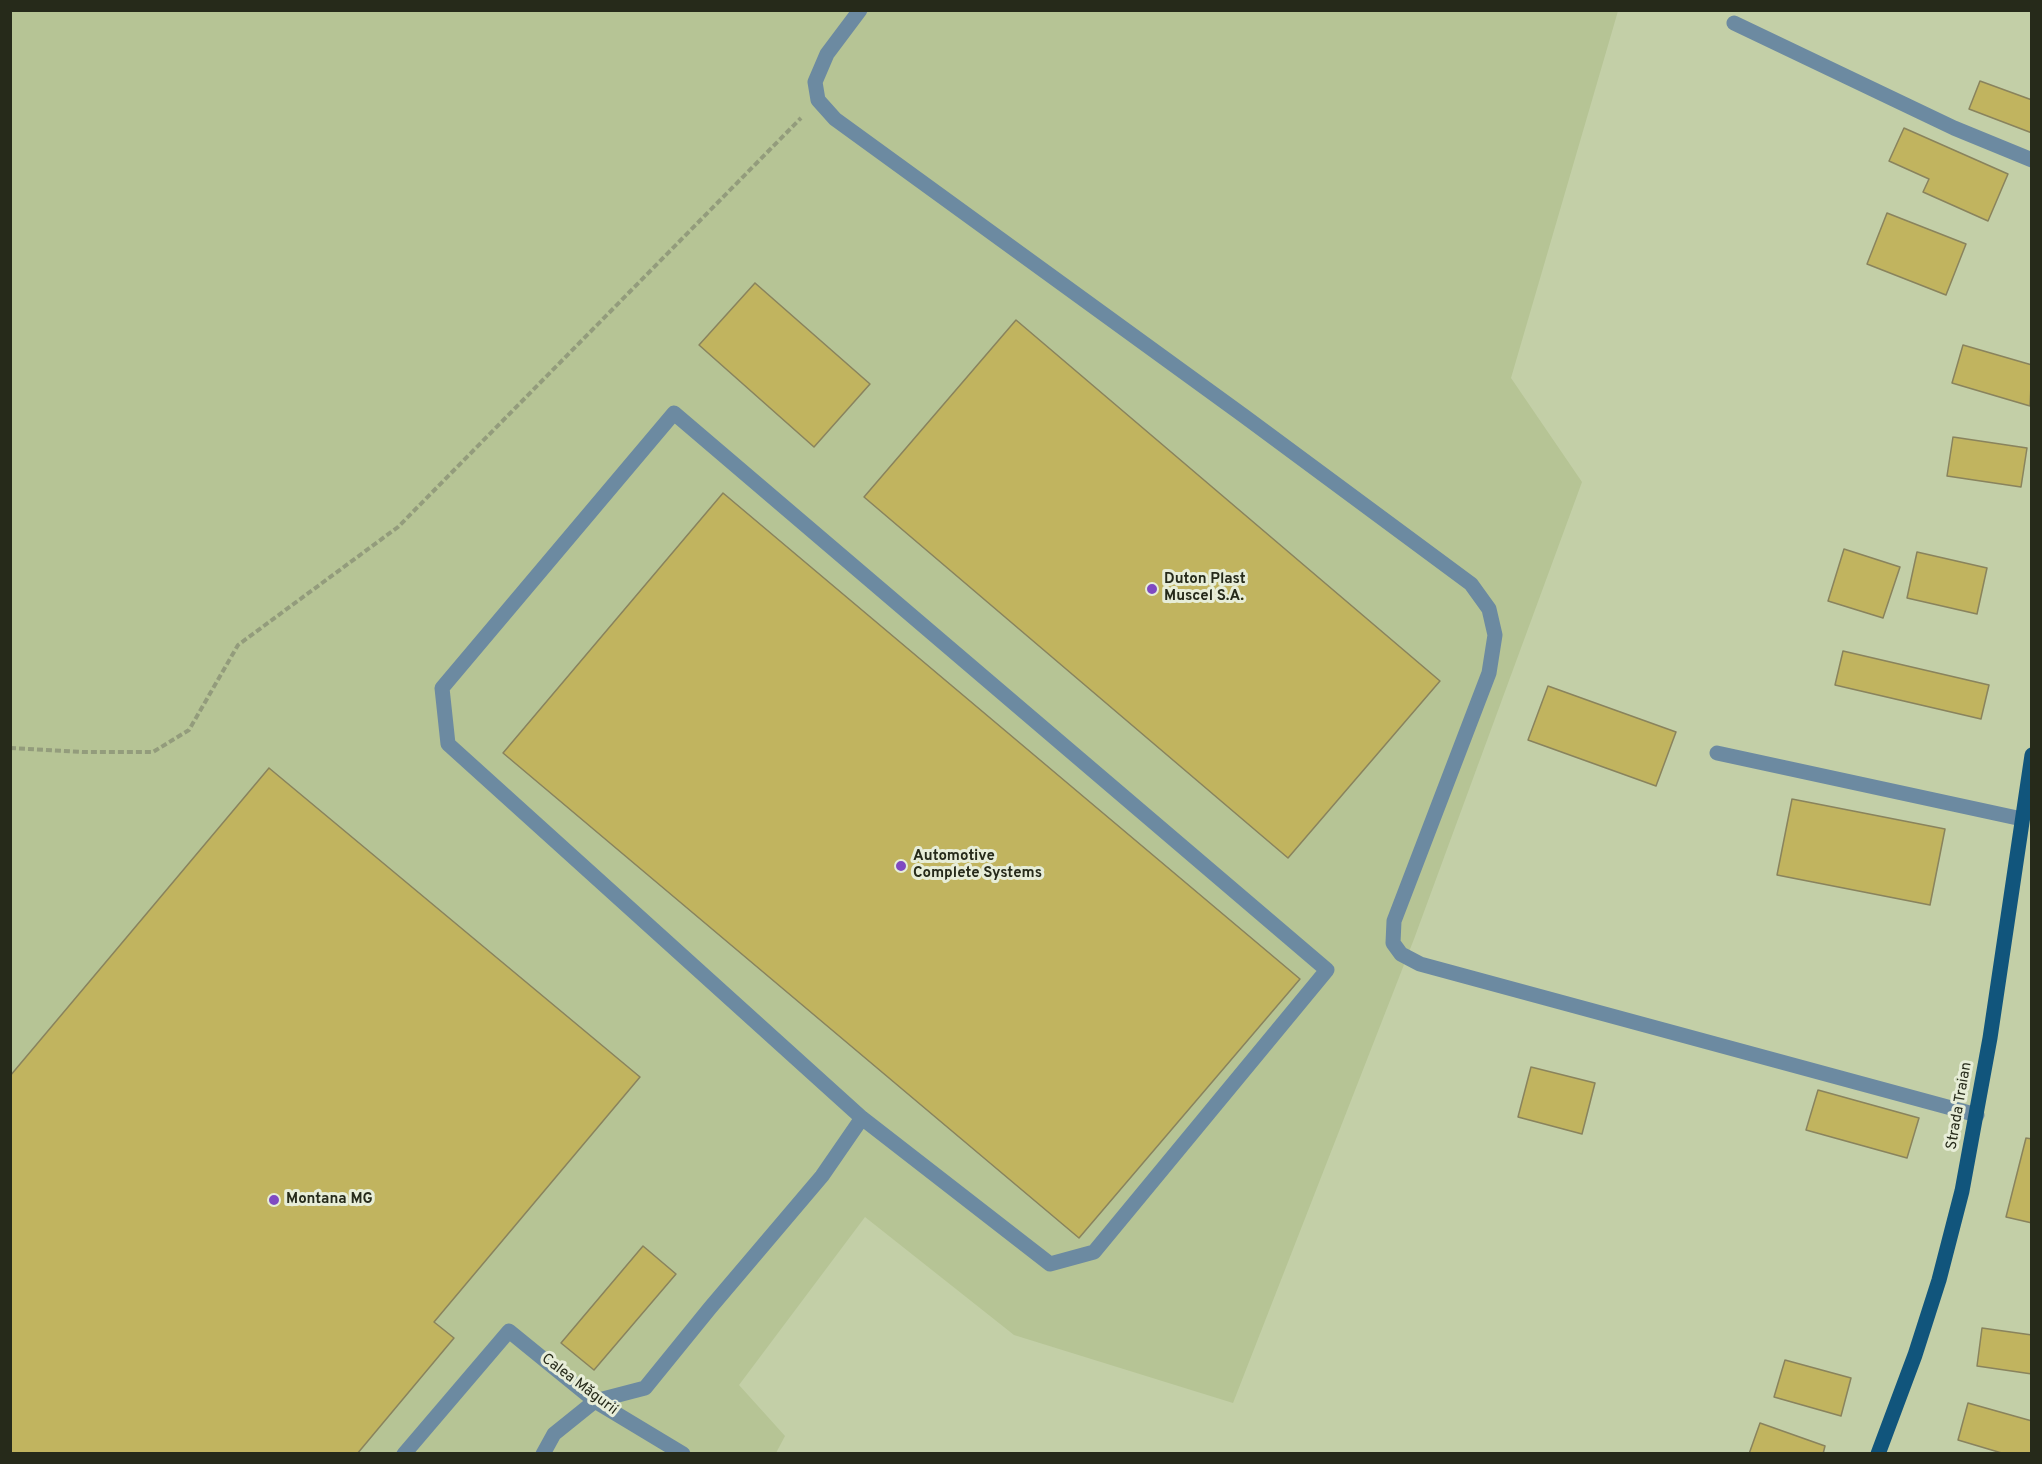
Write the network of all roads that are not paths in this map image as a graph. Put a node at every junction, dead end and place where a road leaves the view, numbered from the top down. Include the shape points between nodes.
1 (860, 10) edge
2 (1734, 23) dead end
3 (2031, 160) edge
4 (1718, 753) dead end
5 (2031, 754) edge
6 (2022, 819) junction
7 (1977, 1115) junction
8 (862, 1118) junction
9 (595, 1401) junction
10 (404, 1454) edge
11 (543, 1454) edge
12 (683, 1454) edge
13 (1878, 1454) edge

1 - 7 street via 827,54 815,82 818,100 835,119 1471,584 1489,609 1495,635 1489,673 1395,921 1393,943 1401,954 1420,964
2 - 3 street via 1954,128
4 - 6 street
5 - 6 main road, Strada Traian
6 - 7 main road, Strada Traian
7 - 13 main road, Strada Traian via 1939,1280
8 - 8 street via 448,744 442,688 674,413 1326,970 1094,1252 1050,1263
8 - 9 street via 822,1176 645,1388
9 - 10 street, Calea Măgurii via 509,1331
9 - 11 street via 554,1434
9 - 12 street, Calea Măgurii

